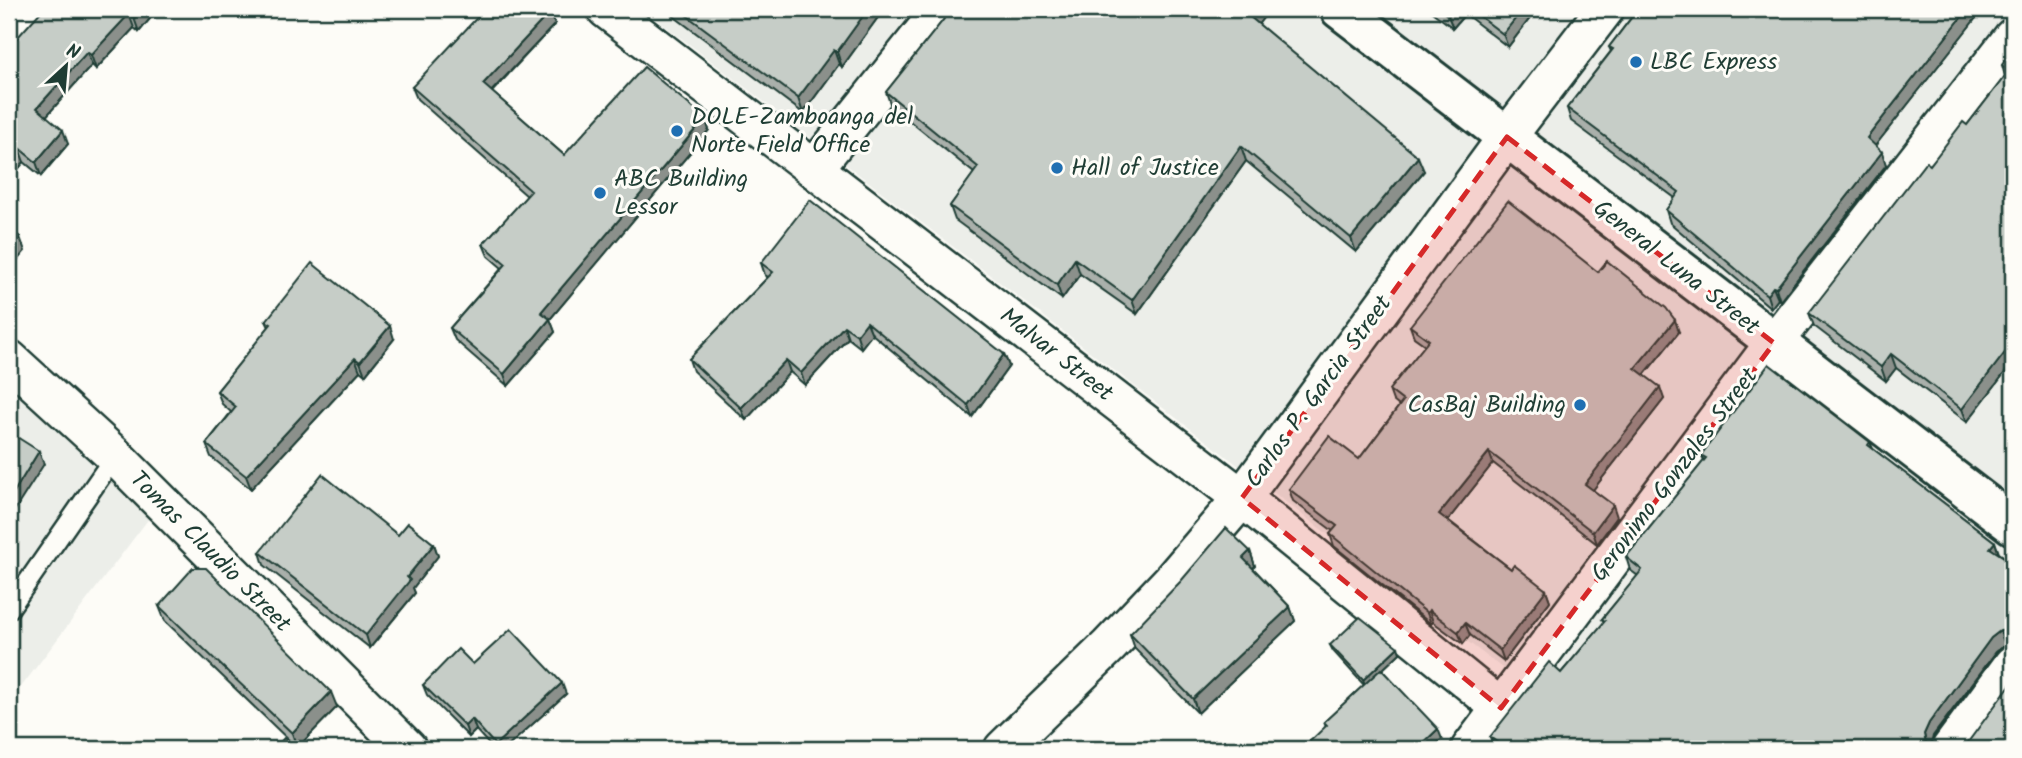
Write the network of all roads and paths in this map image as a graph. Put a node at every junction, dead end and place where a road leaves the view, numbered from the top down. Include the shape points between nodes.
1 (606, 9) edge
2 (942, 9) edge
3 (1339, 9) edge
4 (1605, 9) edge
5 (2013, 37) edge
6 (1507, 137) junction
7 (814, 169) junction
8 (1774, 343) junction
9 (9, 359) edge
10 (115, 456) junction
11 (1242, 498) junction
12 (2013, 525) edge
13 (9, 609) edge
14 (2013, 665) edge
15 (1501, 708) junction
16 (408, 749) edge
17 (1003, 749) edge
18 (1470, 749) edge
19 (1951, 749) edge

1 - 7 street, Malvar Street
2 - 7 street
3 - 6 street, General Luna Street
4 - 6 street, Carlos P. Garcia Street
5 - 8 street, Geronimo Gonzales Street
6 - 8 street, General Luna Street
6 - 11 street, Carlos P. Garcia Street
7 - 11 street, Malvar Street
8 - 12 street, General Luna Street
8 - 15 street, Geronimo Gonzales Street
9 - 10 street, Tomas Claudio Street
10 - 13 lane
10 - 16 street, Tomas Claudio Street
11 - 15 street, Malvar Street
11 - 17 street, Carlos P. Garcia Street via 1171,581
14 - 19 street
15 - 18 street, Geronimo Gonzales Street

